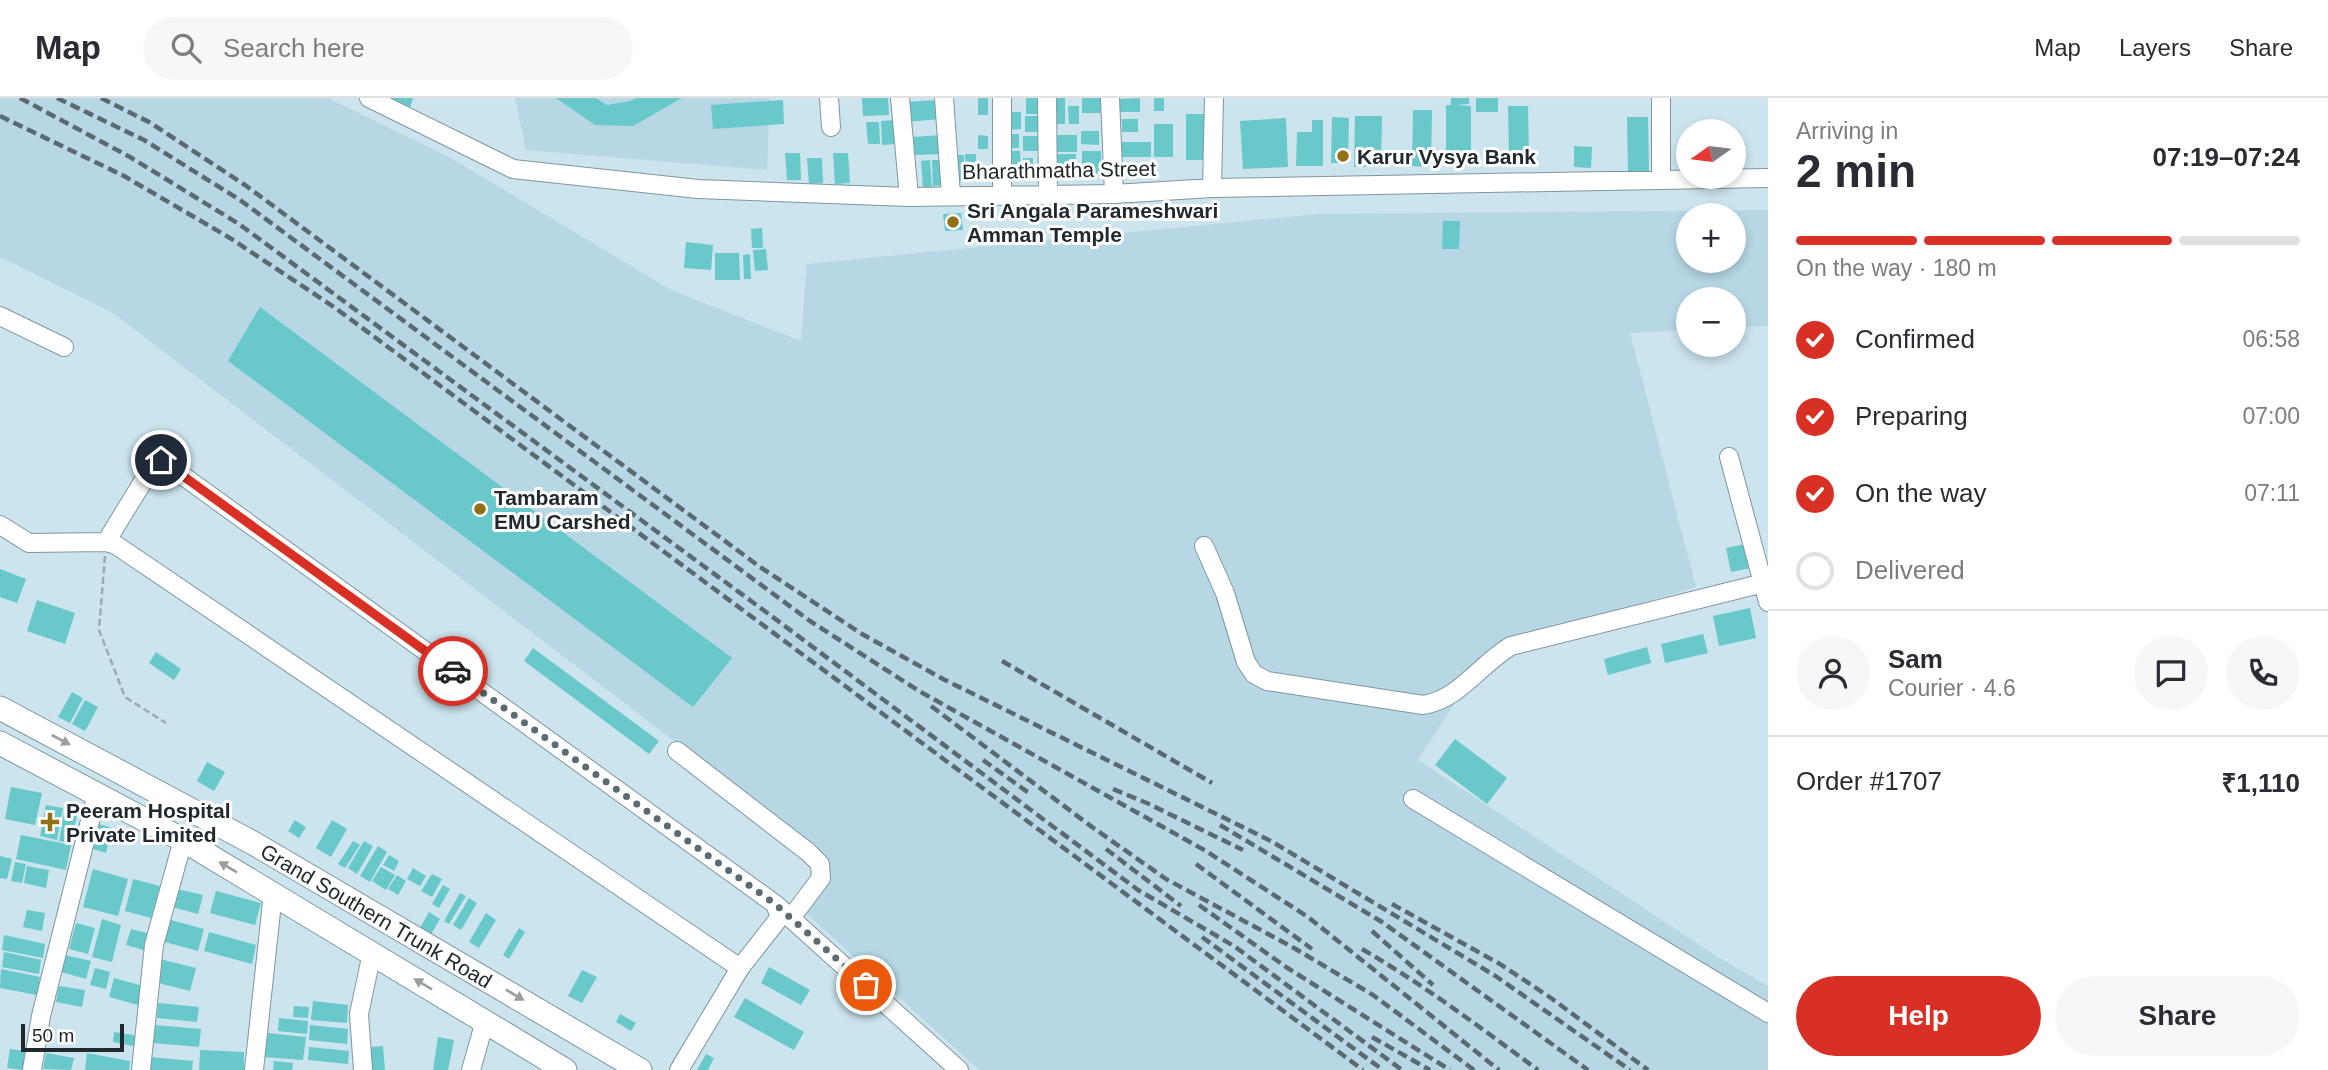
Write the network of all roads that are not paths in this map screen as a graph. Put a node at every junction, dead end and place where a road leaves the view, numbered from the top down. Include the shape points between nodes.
1 (369, 98) edge
2 (829, 98) edge
3 (900, 98) edge
4 (944, 98) edge
5 (1002, 98) edge
6 (1047, 98) edge
7 (1110, 98) edge
8 (1214, 98) edge
9 (1661, 98) edge
10 (831, 127) dead end
11 (1768, 178) edge
12 (1661, 179) junction
13 (1212, 188) junction
14 (1048, 194) junction
15 (1114, 194) junction
16 (951, 195) junction
17 (1002, 195) junction
18 (909, 197) junction
19 (0, 316) edge
20 (64, 347) dead end
21 (1729, 457) dead end
22 (161, 460) dead end
23 (147, 475) dead end
24 (0, 525) edge
25 (106, 542) junction
26 (1204, 546) dead end
27 (1765, 583) edge
28 (1768, 602) edge
29 (0, 708) edge
30 (0, 743) edge
31 (677, 751) dead end
32 (97, 793) junction
33 (1413, 799) dead end
34 (183, 840) junction
35 (273, 893) junction
36 (775, 904) junction
37 (791, 918) junction
38 (372, 953) junction
39 (740, 968) junction
40 (1768, 1013) edge
41 (485, 1021) junction
42 (32, 1070) edge
43 (141, 1070) edge
44 (254, 1070) edge
45 (363, 1070) edge
46 (471, 1070) edge
47 (565, 1070) edge
48 (640, 1070) edge
49 (679, 1070) edge
50 (959, 1070) edge

1 - 18 street, Bharathmatha Street via 513,169 698,189
2 - 10 street
3 - 18 street
4 - 16 street
5 - 17 street
6 - 14 street
7 - 15 street
8 - 13 street
9 - 12 street
11 - 12 street, Bharathmatha Street
12 - 13 street, Bharathmatha Street
13 - 15 street, Bharathmatha Street
14 - 15 street, Bharathmatha Street
14 - 17 street, Bharathmatha Street
16 - 17 street, Bharathmatha Street
16 - 18 street, Bharathmatha Street
19 - 20 street
21 - 27 street
22 - 36 street
23 - 25 street
24 - 25 street via 29,543
25 - 39 street
26 - 27 street via 1254,674 1267,681 1423,705 1448,697 1511,646
27 - 28 street
29 -> 48 main road, Grand Southern Trunk Road via 253,843
30 - 32 main road, Grand Southern Trunk Road
31 - 37 street via 820,864 821,878
32 - 34 main road, Grand Southern Trunk Road
32 - 42 street via 41,1016
33 - 40 street
35 -> 34 main road, Grand Southern Trunk Road
34 - 43 street via 154,945
35 - 38 main road, Grand Southern Trunk Road
35 - 44 street
36 - 37 street
36 - 39 street via 780,917
37 - 50 street
41 -> 38 main road, Grand Southern Trunk Road
38 - 45 street via 359,1014
39 - 49 street
41 - 46 street
41 - 47 main road, Grand Southern Trunk Road

